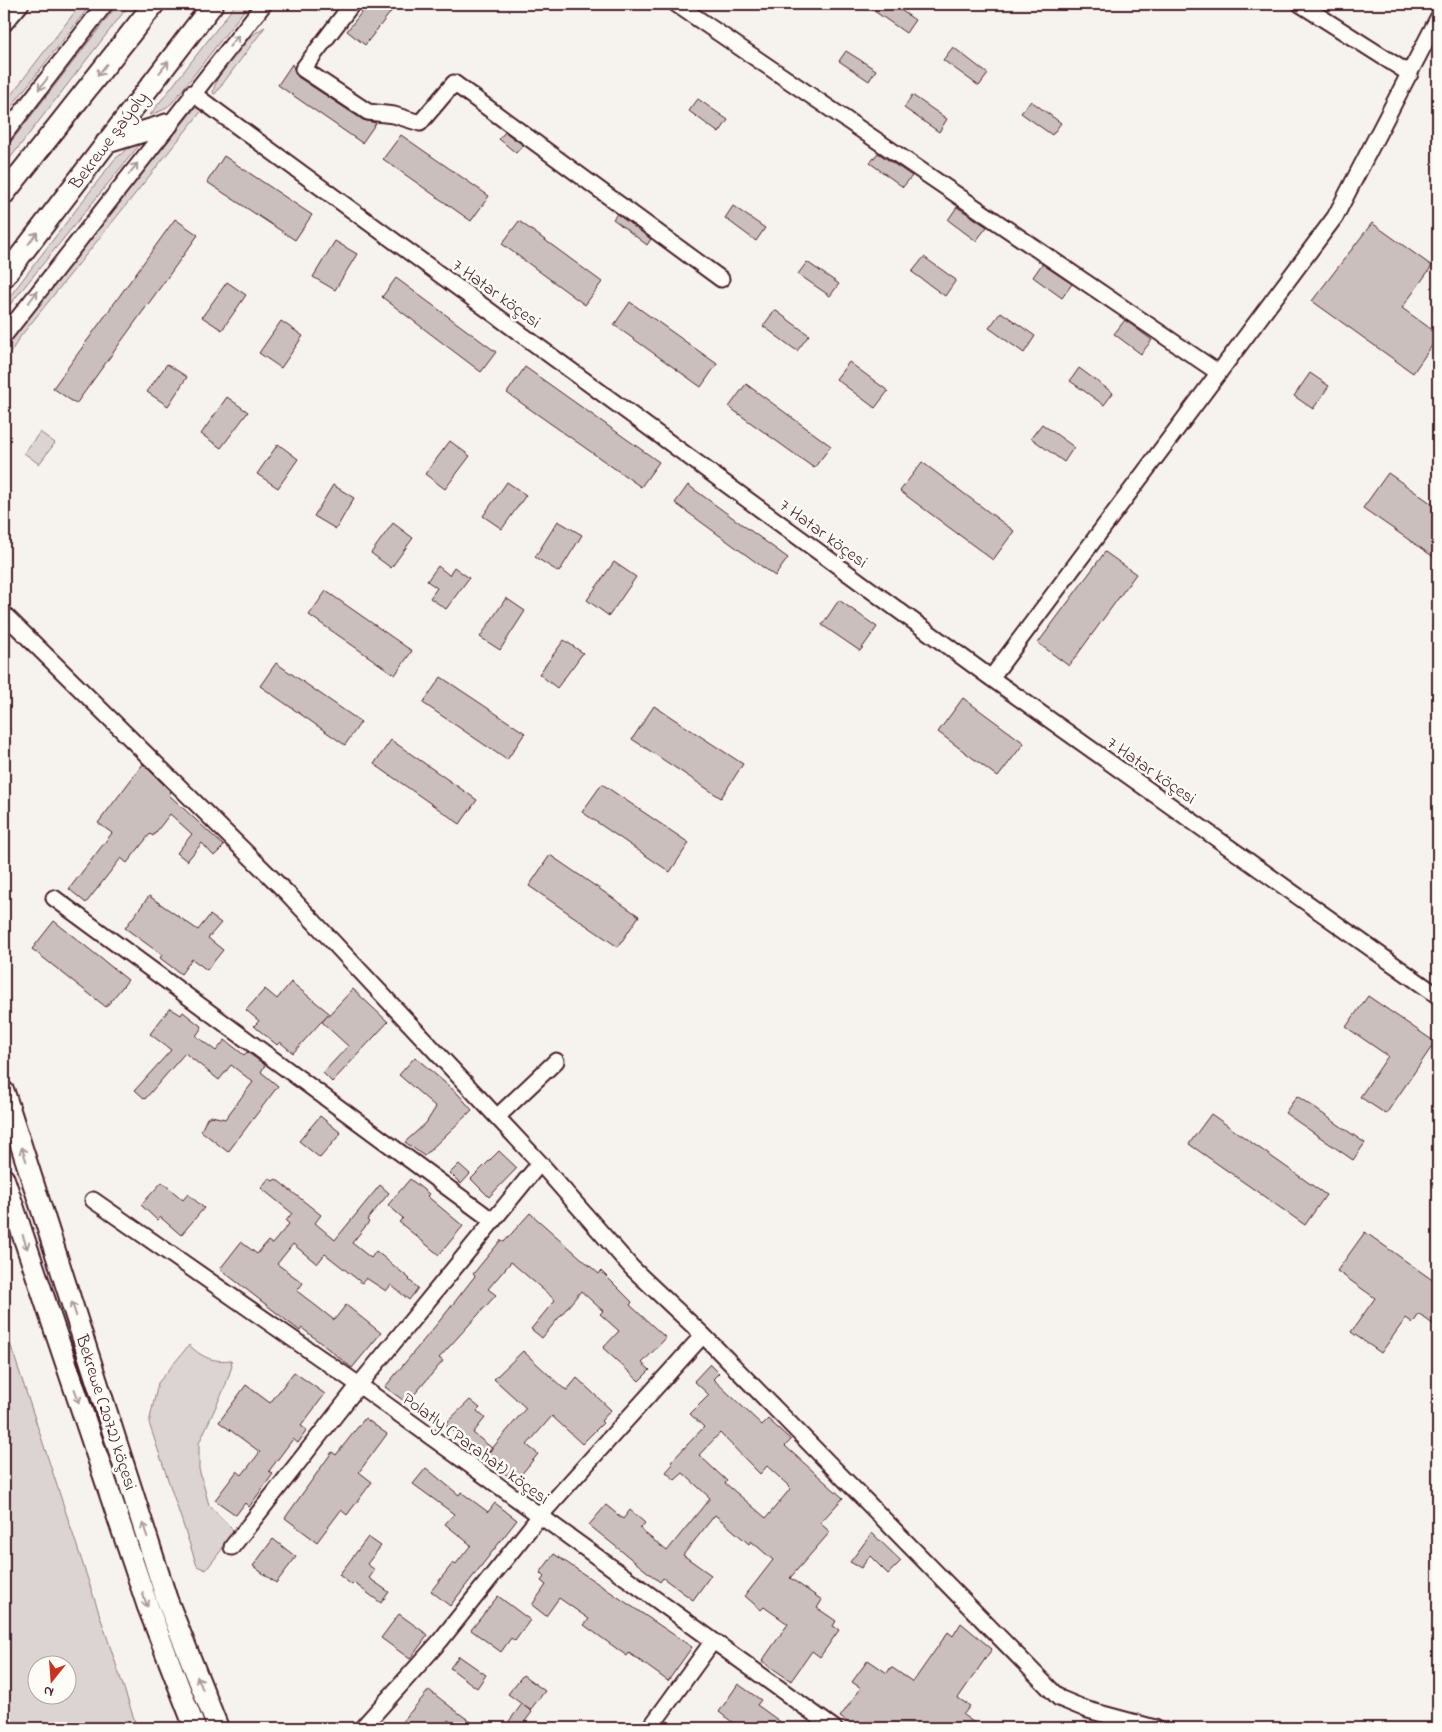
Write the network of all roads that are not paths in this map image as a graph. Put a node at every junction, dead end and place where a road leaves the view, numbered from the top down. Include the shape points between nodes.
1 (21, 4) edge
2 (105, 4) edge
3 (154, 4) edge
4 (213, 4) edge
5 (264, 4) edge
6 (352, 4) edge
7 (676, 4) edge
8 (1300, 4) edge
9 (1438, 18) edge
10 (4, 24) edge
11 (1410, 74) junction
12 (192, 93) junction
13 (168, 124) junction
14 (4, 135) edge
15 (106, 143) junction
16 (4, 194) edge
17 (4, 277) edge
18 (721, 279) dead end
19 (4, 336) edge
20 (1219, 373) junction
21 (4, 614) edge
22 (991, 678) junction
23 (54, 898) dead end
24 (1438, 996) edge
25 (556, 1061) dead end
26 (4, 1092) edge
27 (496, 1117) junction
28 (540, 1163) junction
29 (4, 1179) edge
30 (93, 1200) dead end
31 (493, 1221) junction
32 (702, 1335) junction
33 (359, 1386) junction
34 (539, 1517) junction
35 (232, 1547) dead end
36 (713, 1641) junction
37 (195, 1728) edge
38 (218, 1728) edge
39 (362, 1728) edge
40 (650, 1728) edge
41 (834, 1728) edge
42 (1156, 1728) edge

1 - 10 street
2 -> 14 street
3 -> 16 main road
15 -> 4 main road, Bekrewe şaýoly
12 -> 5 street
6 - 18 street via 303,69 368,112 420,123 454,83
7 - 20 street
8 - 11 street
9 - 11 street
11 - 20 street via 1335,217
12 - 13 street
12 - 22 street, 7 Hatar köçesi
13 - 15 main road
19 -> 13 street
17 -> 15 main road, Bekrewe şaýoly
20 - 22 street
21 - 27 street via 288,894
22 - 24 street, 7 Hatar köçesi
23 - 31 street
25 - 27 street
38 -> 26 main road, Bekrewe (2072) köçesi via 167,1600
27 - 28 street
28 - 31 street
28 - 32 street via 632,1268
29 -> 37 main road, Bekrewe (2072) köçesi via 148,1607
30 - 33 street, Polatly (Parahat) köçesi
31 - 33 street
32 - 34 street
32 - 42 street via 1059,1698 1088,1710
33 - 34 street, Polatly (Parahat) köçesi
33 - 35 street
34 - 36 street, Polatly (Parahat) köçesi
34 - 39 street via 440,1641
36 - 40 street
36 - 41 street, Polatly (Parahat) köçesi

